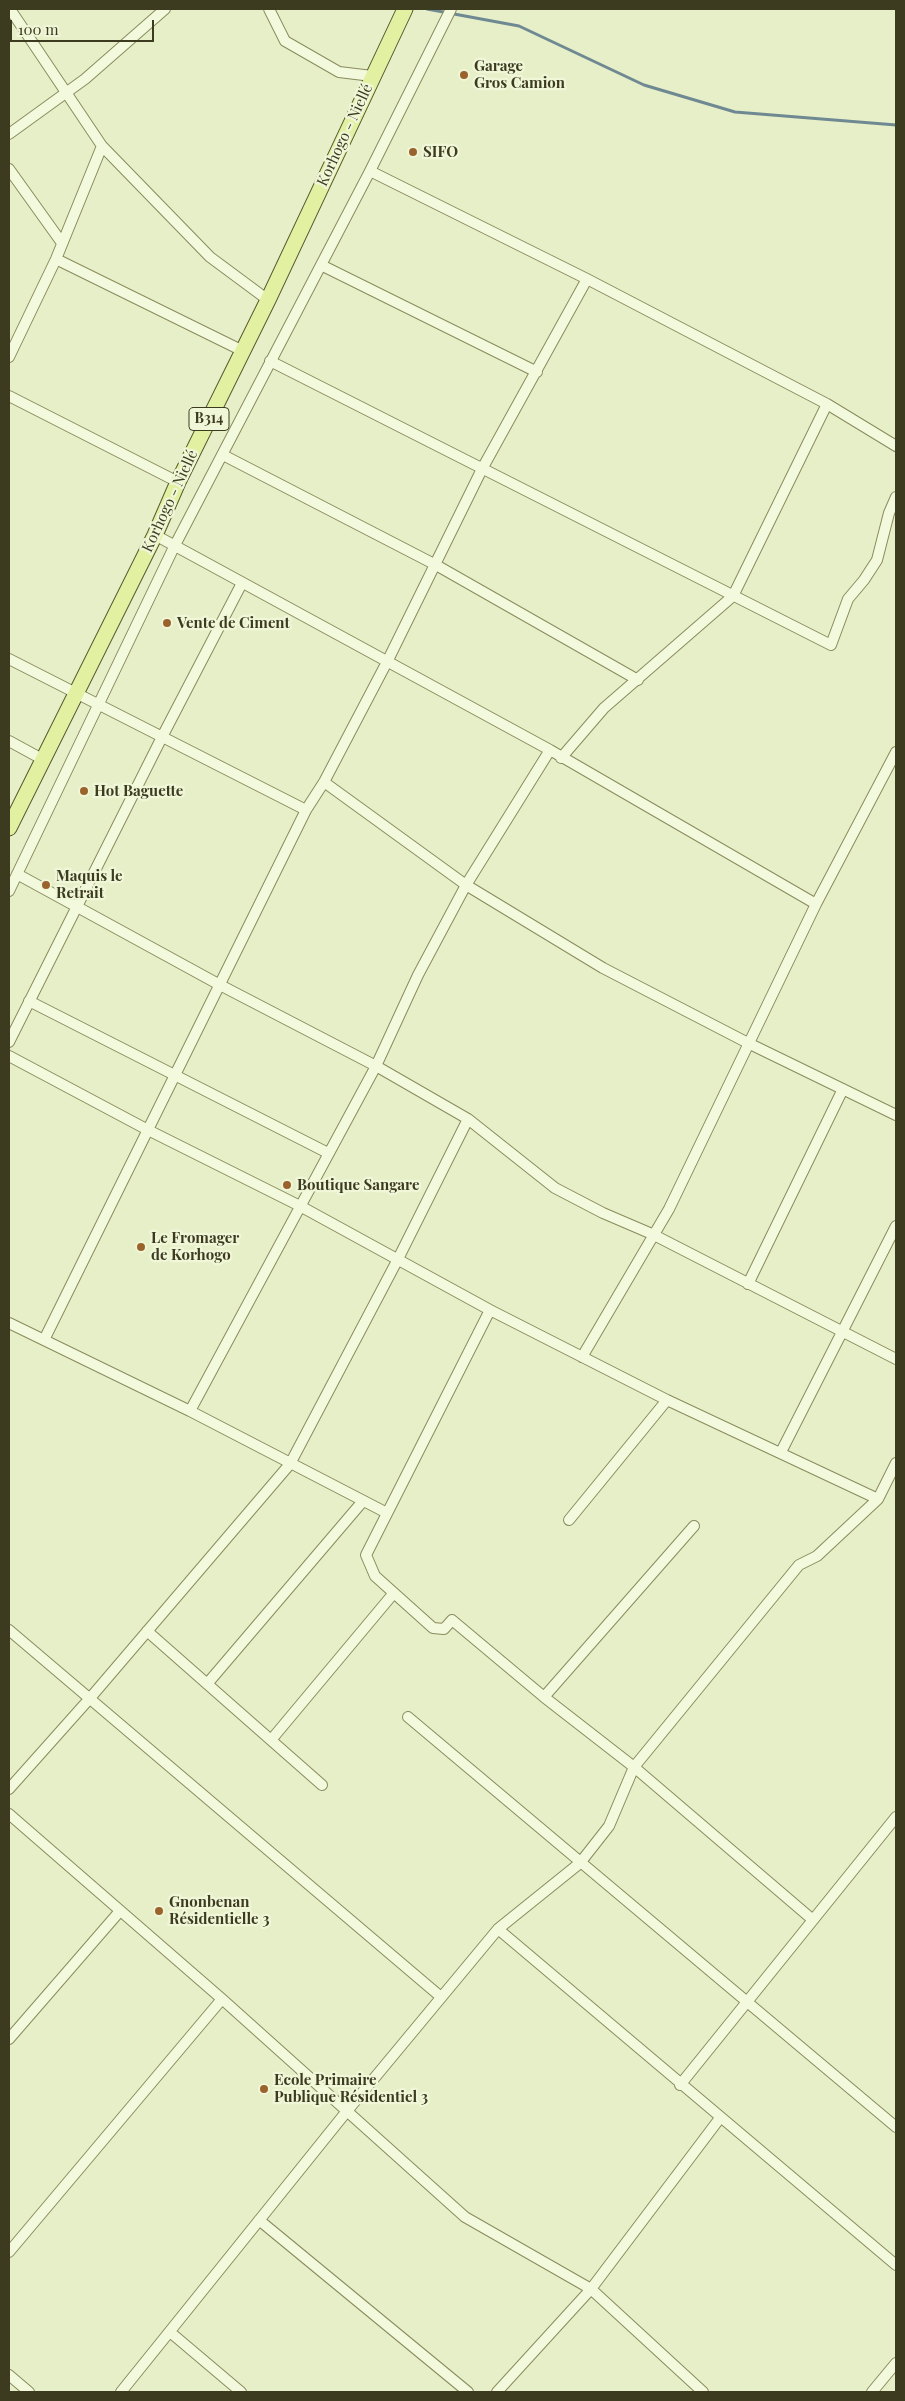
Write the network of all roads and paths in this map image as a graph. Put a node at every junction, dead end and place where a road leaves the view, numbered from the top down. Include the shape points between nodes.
1 (10, 9) edge
2 (164, 9) edge
3 (269, 9) edge
4 (404, 9) edge
5 (451, 9) edge
6 (372, 76) junction
7 (65, 93) junction
8 (9, 134) edge
9 (102, 146) junction
10 (9, 169) edge
11 (370, 171) junction
12 (62, 243) junction
13 (56, 259) junction
14 (321, 265) junction
15 (588, 279) junction
16 (268, 300) junction
17 (243, 351) junction
18 (9, 357) edge
19 (270, 361) junction
20 (537, 372) junction
21 (9, 396) edge
22 (827, 404) junction
23 (896, 446) edge
24 (223, 455) junction
25 (482, 469) junction
26 (178, 482) junction
27 (896, 497) edge
28 (155, 535) junction
29 (174, 547) junction
30 (436, 565) junction
31 (242, 583) junction
32 (732, 596) junction
33 (9, 659) edge
34 (388, 660) junction
35 (638, 680) junction
36 (75, 692) junction
37 (99, 704) junction
38 (162, 737) junction
39 (9, 741) edge
40 (550, 750) junction
41 (896, 752) edge
42 (561, 758) junction
43 (42, 759) junction
44 (324, 782) junction
45 (306, 810) junction
46 (9, 828) edge
47 (17, 874) junction
48 (466, 885) junction
49 (9, 891) edge
50 (816, 904) junction
51 (76, 906) junction
52 (220, 985) junction
53 (29, 1001) junction
54 (9, 1042) edge
55 (748, 1043) junction
56 (9, 1056) edge
57 (376, 1066) junction
58 (175, 1075) junction
59 (842, 1089) junction
60 (896, 1115) edge
61 (468, 1118) junction
62 (148, 1130) junction
63 (328, 1153) junction
64 (300, 1206) junction
65 (896, 1226) edge
66 (652, 1234) junction
67 (398, 1259) junction
68 (748, 1284) junction
69 (490, 1310) junction
70 (9, 1323) edge
71 (843, 1332) junction
72 (44, 1340) junction
73 (582, 1356) junction
74 (896, 1359) edge
75 (667, 1400) junction
76 (190, 1411) junction
77 (781, 1452) junction
78 (896, 1463) edge
79 (290, 1464) junction
80 (878, 1499) junction
81 (363, 1501) junction
82 (387, 1513) junction
83 (570, 1520) dead end
84 (694, 1526) dead end
85 (393, 1594) junction
86 (9, 1630) edge
87 (147, 1631) junction
88 (207, 1684) junction
89 (91, 1697) junction
90 (544, 1697) junction
91 (408, 1717) dead end
92 (271, 1740) junction
93 (634, 1767) junction
94 (322, 1786) dead end
95 (9, 1789) edge
96 (896, 1817) edge
97 (11, 1819) edge
98 (580, 1863) junction
99 (120, 1911) junction
100 (813, 1920) junction
101 (498, 1929) junction
102 (441, 1997) junction
103 (222, 1999) junction
104 (747, 2001) junction
105 (9, 2039) edge
106 (680, 2085) junction
107 (347, 2111) junction
108 (720, 2118) junction
109 (896, 2127) edge
110 (259, 2220) junction
111 (9, 2252) edge
112 (896, 2265) edge
113 (591, 2289) junction
114 (170, 2332) junction
115 (896, 2363) edge
116 (9, 2375) edge
117 (29, 2392) edge
118 (121, 2392) edge
119 (241, 2392) edge
120 (468, 2392) edge
121 (497, 2392) edge
122 (703, 2392) edge
123 (872, 2392) edge

1 - 7 street
2 - 7 street
3 - 6 street via 286,41 339,72
4 - 6 main road, Korhogo - Niellé / B314
5 - 11 street
6 - 16 main road, Korhogo - Niellé / B314
7 - 8 street
7 - 9 street
9 - 12 street
9 - 16 street via 210,257
10 - 12 street
11 - 14 street
11 - 15 street
12 - 13 street
13 - 17 street
13 - 18 street
14 - 19 street
14 - 20 street
15 - 20 street
15 - 22 street
16 - 17 main road, Korhogo - Niellé / B314
17 - 26 main road, Korhogo - Niellé / B314
19 - 24 street
19 - 25 street
20 - 25 street
21 - 26 street
22 - 23 street
22 - 32 street
24 - 29 street
24 - 30 street
25 - 30 street
25 - 32 street
26 - 28 main road, Korhogo - Niellé / B314
27 - 32 street via 877,560 848,599 831,645
28 - 29 street
28 - 36 main road, Korhogo - Niellé / B314
29 - 31 street
29 - 37 street
30 - 34 street
30 - 35 street
31 - 34 street
31 - 38 street
32 - 35 street
33 - 36 street
34 - 40 street
34 - 44 street
35 - 42 street via 604,708
36 - 37 street
36 - 43 main road, Korhogo - Niellé / B314
37 - 38 street
37 - 47 street
38 - 45 street
38 - 51 street
39 - 43 street
40 - 42 street
40 - 48 street
41 - 50 street
42 - 50 street
43 - 46 main road, Korhogo - Niellé / B314
44 - 45 street
44 - 48 street
45 - 52 street
47 - 49 street
47 - 51 street
48 - 55 street via 603,968
48 - 57 street
50 - 55 street
51 - 52 street
51 - 53 street
52 - 57 street
52 - 58 street
53 - 54 street
53 - 58 street
55 - 59 street
55 - 66 street via 669,1209
56 - 62 street
57 - 61 street
57 - 63 street
58 - 62 street
58 - 63 street
59 - 60 street
59 - 68 street
61 - 66 street via 555,1188
61 - 67 street
62 - 64 street
62 - 72 street
63 - 64 street
64 - 67 street
64 - 76 street
65 - 71 street
66 - 68 street
66 - 73 street
67 - 69 street
67 - 79 street
68 - 71 street
69 - 73 street
69 - 82 street
70 - 72 street
71 - 74 street
71 - 77 street
72 - 76 street
73 - 75 street
75 - 77 street
75 - 83 street
76 - 79 street
77 - 80 street
78 - 80 street
79 - 81 street
79 - 87 street
80 - 93 street via 817,1556 798,1566
81 - 82 street
81 - 88 street
82 - 85 street via 366,1555 374,1576
84 - 90 street
85 - 90 street via 433,1628 444,1629 452,1620
85 - 92 street
86 - 89 street
87 - 88 street
87 - 89 street
88 - 92 street
89 - 95 street
89 - 102 street
90 - 93 street
91 - 98 street
92 - 94 street
93 - 98 street via 609,1826
93 - 100 street
96 - 100 street
97 - 99 street
98 - 101 street
98 - 104 street
99 - 103 street
99 - 105 street
100 - 104 street
101 - 102 street
101 - 106 street
102 - 107 street
103 - 107 street
103 - 111 street
104 - 106 street
104 - 109 street
106 - 108 street
107 - 110 street
107 - 113 street via 465,2217
108 - 112 street
108 - 113 street
110 - 114 street
110 - 120 street
113 - 121 street
113 - 122 street
114 - 118 street
114 - 119 street
115 - 123 street
116 - 117 street

